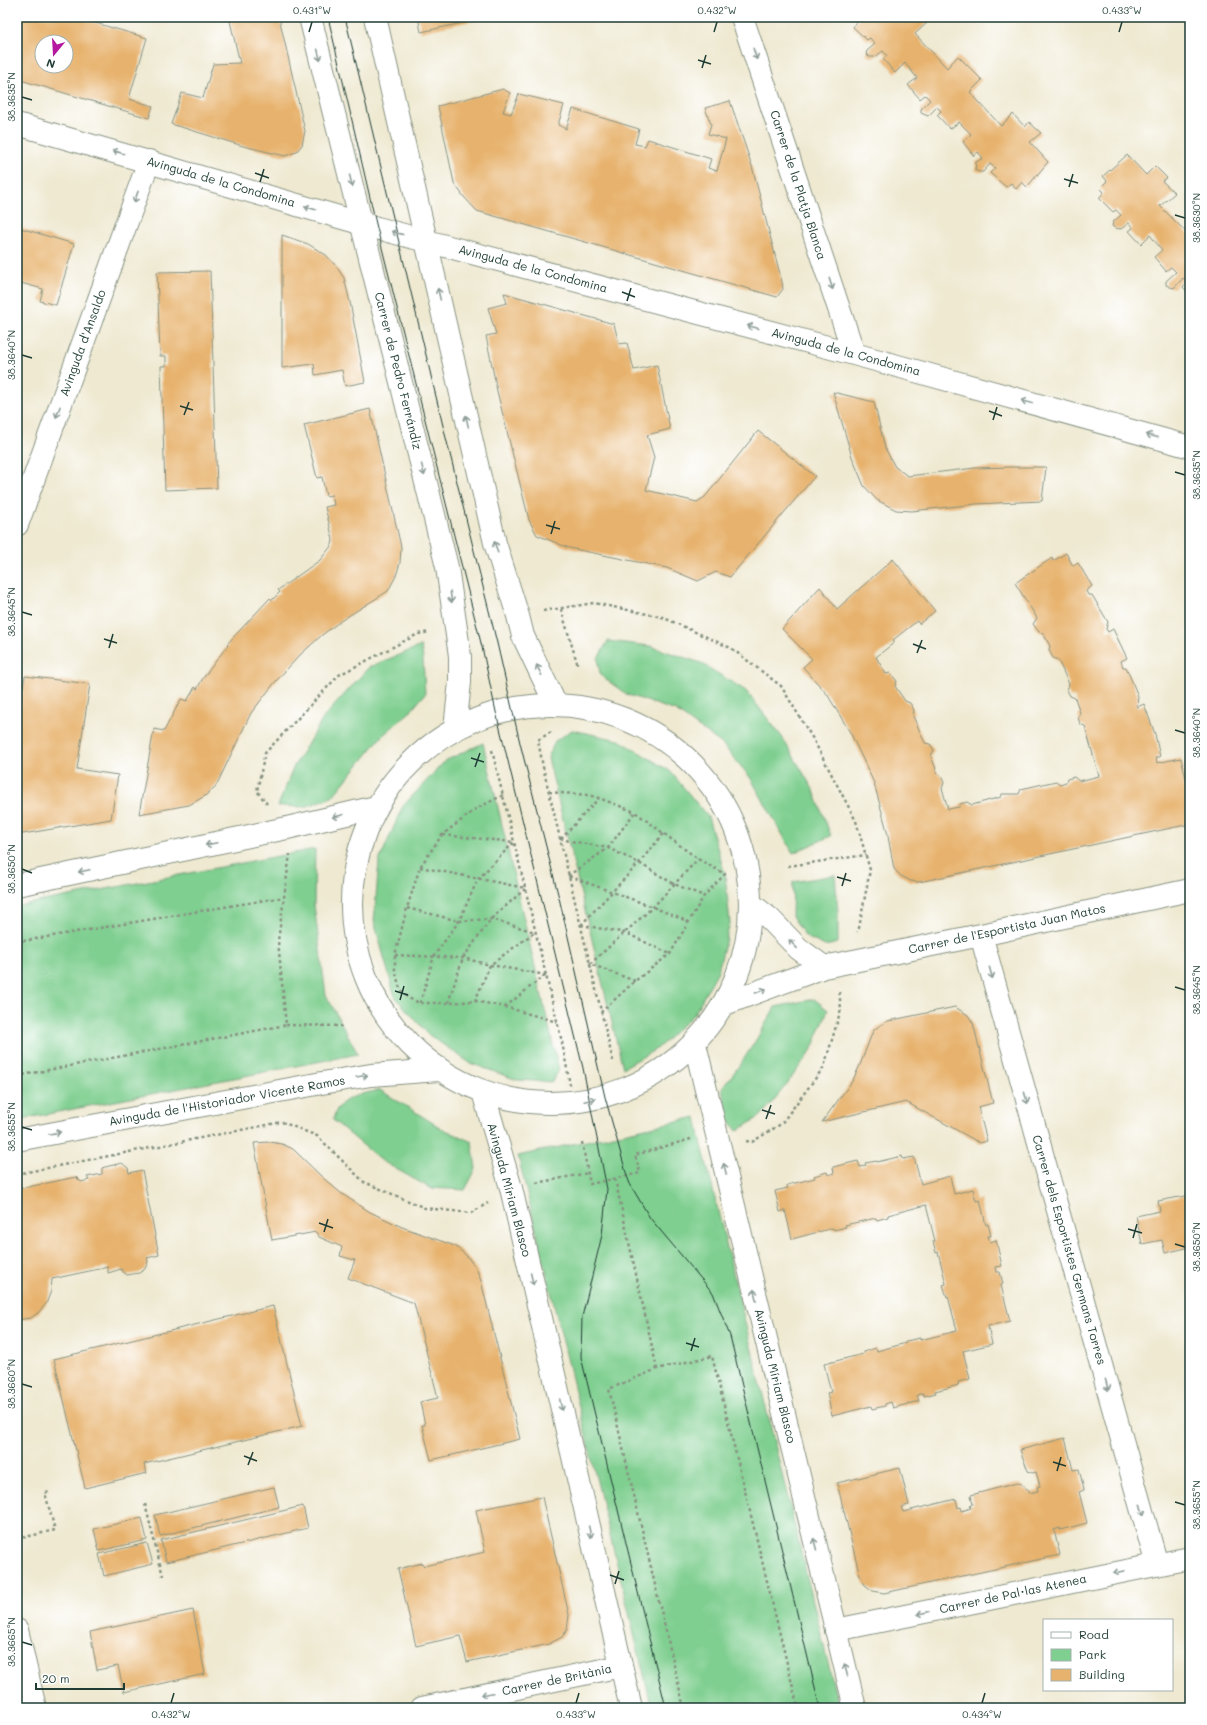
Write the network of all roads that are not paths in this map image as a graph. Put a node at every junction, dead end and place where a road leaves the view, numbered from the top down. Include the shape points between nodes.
1 (310, 17) edge
2 (375, 17) edge
3 (742, 17) edge
4 (17, 124) edge
5 (149, 161) junction
6 (361, 223) junction
7 (427, 241) junction
8 (854, 354) junction
9 (1190, 447) edge
10 (18, 521) edge
11 (556, 705) junction
12 (455, 729) junction
13 (376, 807) junction
14 (17, 885) edge
15 (1190, 890) edge
16 (751, 904) junction
17 (981, 936) junction
18 (824, 967) junction
19 (725, 1004) junction
20 (695, 1044) junction
21 (439, 1070) junction
22 (483, 1092) junction
23 (17, 1140) edge
24 (1190, 1558) edge
25 (1157, 1565) junction
26 (17, 1630) edge
27 (836, 1630) junction
28 (621, 1666) junction
29 (36, 1708) edge
30 (422, 1708) edge
31 (632, 1708) edge
32 (855, 1708) edge

1 -> 6 street, Carrer de Pedro Ferrándiz
2 - 7 street
3 -> 8 street, Carrer de la Platja Blanca
5 -> 4 street, Avinguda de la Condomina
6 -> 5 street, Avinguda de la Condomina
5 -> 10 street, Avinguda d'Ansaldo
7 -> 6 street, Avinguda de la Condomina
6 -> 12 street, Carrer de Pedro Ferrándiz via 447,567 460,656
8 -> 7 street, Avinguda de la Condomina
11 -> 7 street via 523,636 495,543
9 -> 8 street, Avinguda de la Condomina
11 - 12 street via 511,708
11 - 16 street via 590,709 635,723 679,751 715,790 736,829 748,871
12 - 13 street via 418,755
13 -> 14 street
13 - 21 street via 354,870 351,918 365,978 377,1004 400,1036
15 - 17 street, Carrer de l'Esportista Juan Matos
18 -> 16 street via 799,949 770,919
16 - 19 street via 742,965
17 - 18 street, Carrer de l'Esportista Juan Matos
17 -> 25 street, Carrer dels Esportistes Germans Torres
19 -> 18 street, Carrer de l'Esportista Juan Matos
19 - 20 street
22 -> 20 street via 547,1104 590,1101 648,1080
27 -> 20 street, Avinguda Míriam Blasco
21 - 22 street
23 -> 21 street, Avinguda de l'Historiador Vicente Ramos via 322,1083 371,1075
22 -> 28 street, Avinguda Míriam Blasco via 511,1188
24 - 25 street, Carrer de Pal·las Atenea
25 -> 27 street, Carrer de Pal·las Atenea
26 - 29 street
32 -> 27 street, Avinguda Míriam Blasco
28 -> 30 street, Carrer de Britània
28 - 31 street, Avinguda Míriam Blasco

